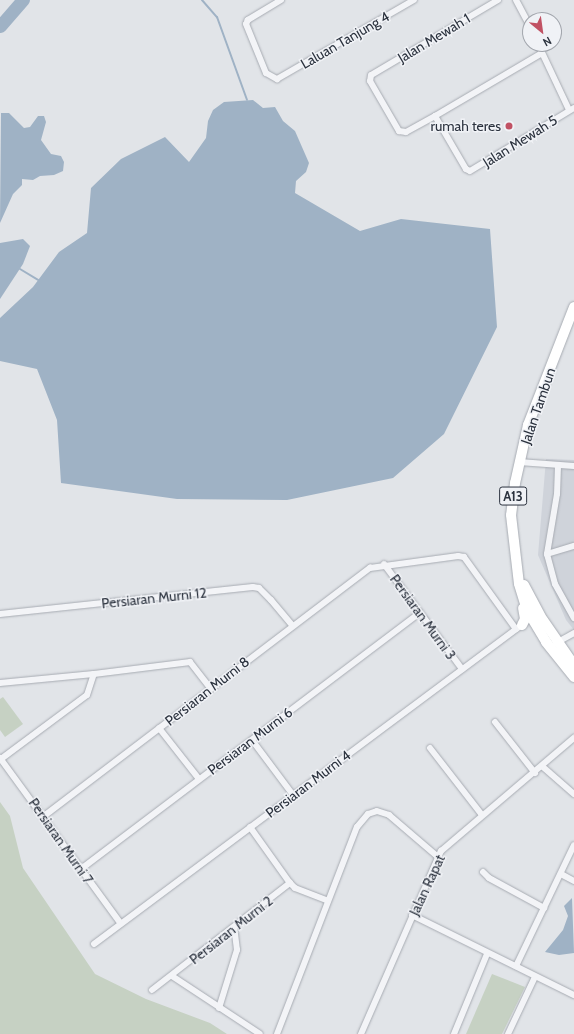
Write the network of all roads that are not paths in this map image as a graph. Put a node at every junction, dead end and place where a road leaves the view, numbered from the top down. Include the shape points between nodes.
1 (281, 0) edge
2 (414, 0) edge
3 (498, 0) edge
4 (516, 0) edge
5 (522, 12) edge
6 (542, 53) joint
7 (572, 109) edge
8 (435, 116) junction
9 (574, 307) edge
10 (519, 462) junction
11 (558, 466) junction
12 (574, 466) edge
13 (574, 546) edge
14 (547, 554) junction
15 (384, 564) junction
16 (520, 584) junction
17 (420, 613) junction
18 (0, 614) edge
19 (574, 618) edge
20 (292, 625) junction
21 (519, 627) junction
22 (574, 633) edge
23 (551, 644) junction
24 (574, 664) edge
25 (462, 669) junction
26 (94, 674) junction
27 (574, 677) edge
28 (0, 683) edge
29 (211, 689) junction
30 (495, 722) dead end
31 (159, 728) junction
32 (574, 738) edge
33 (252, 740) junction
34 (430, 748) dead end
35 (0, 759) edge
36 (543, 767) junction
37 (535, 773) junction
38 (199, 780) junction
39 (574, 794) edge
40 (293, 795) junction
41 (482, 815) junction
42 (44, 816) junction
43 (250, 827) junction
44 (574, 845) edge
45 (438, 857) junction
46 (81, 869) junction
47 (483, 872) dead end
48 (560, 874) junction
49 (574, 881) edge
50 (290, 883) junction
51 (327, 900) junction
52 (544, 908) junction
53 (412, 916) junction
54 (121, 924) junction
55 (234, 927) junction
56 (94, 944) dead end
57 (487, 954) junction
58 (516, 966) junction
59 (172, 976) junction
60 (535, 977) junction
61 (152, 990) dead end
62 (574, 995) edge
63 (219, 1008) junction
64 (260, 1034) edge
65 (277, 1034) edge
66 (361, 1034) edge
67 (454, 1034) edge
68 (508, 1034) edge

1 - 2 street, Laluan Tanjung 4 via 248,20 247,29 266,73 277,79
3 - 8 street, Jalan Mewah 1 via 371,75 370,80 399,131 406,132
4 - 5 street
6 - 7 street
6 - 8 street
7 - 8 street, Jalan Mewah 5 via 475,169 466,169
9 - 10 main road, Jalan Tambun / A13 via 528,425
10 - 11 street
10 - 16 main road, Jalan Tambun / A13 via 511,515
11 - 12 street
11 - 14 street via 557,494
13 - 14 street
14 - 19 street via 555,584
15 - 17 street, Persiaran Murni 3
15 - 20 street, Persiaran Murni 8 via 370,568
15 - 21 street via 464,557
16 - 21 main road via 525,616
16 - 23 main road, Jalan Tambun / A13 via 527,610
17 - 25 street, Persiaran Murni 3
17 - 33 street, Persiaran Murni 6
18 - 20 street, Persiaran Murni 12 via 253,587 259,588
20 - 29 street, Persiaran Murni 8
21 - 23 main road via 529,625
21 - 25 street, Persiaran Murni 4
22 - 23 street
23 - 24 main road, Jalan Tambun / A13
23 - 27 main road, Jalan Tambun / A13
25 - 40 street, Persiaran Murni 4
26 - 28 street
26 - 29 street via 107,670 190,662
26 - 35 street via 87,695
29 - 31 street, Persiaran Murni 8
30 - 37 street
31 - 38 street
31 - 42 street, Persiaran Murni 8
32 - 36 street, Jalan Rapat
33 - 38 street, Persiaran Murni 6
33 - 40 street
34 - 41 street
35 - 42 street, Persiaran Murni 7
36 - 37 street, Jalan Rapat
36 - 39 street
37 - 41 street, Jalan Rapat
38 - 46 street, Persiaran Murni 6
40 - 43 street, Persiaran Murni 4
41 - 45 street, Jalan Rapat via 450,842
42 - 46 street, Persiaran Murni 7
43 - 50 street
43 - 54 street, Persiaran Murni 4
44 - 48 street
45 - 51 street via 389,815 377,811 368,814 357,827
45 - 53 street, Jalan Rapat
46 - 54 street, Persiaran Murni 7
47 - 52 street via 488,878
48 - 49 street
48 - 52 street
50 - 51 street
50 - 55 street, Persiaran Murni 2
51 - 65 street
52 - 58 street
53 - 57 street
53 - 66 street, Jalan Rapat
54 - 56 street, Persiaran Murni 4
55 - 59 street, Persiaran Murni 2
55 - 63 street via 238,950
57 - 58 street
57 - 67 street
58 - 60 street
59 - 61 street, Persiaran Murni 2
59 - 63 street
60 - 62 street
60 - 68 street
63 - 64 street

